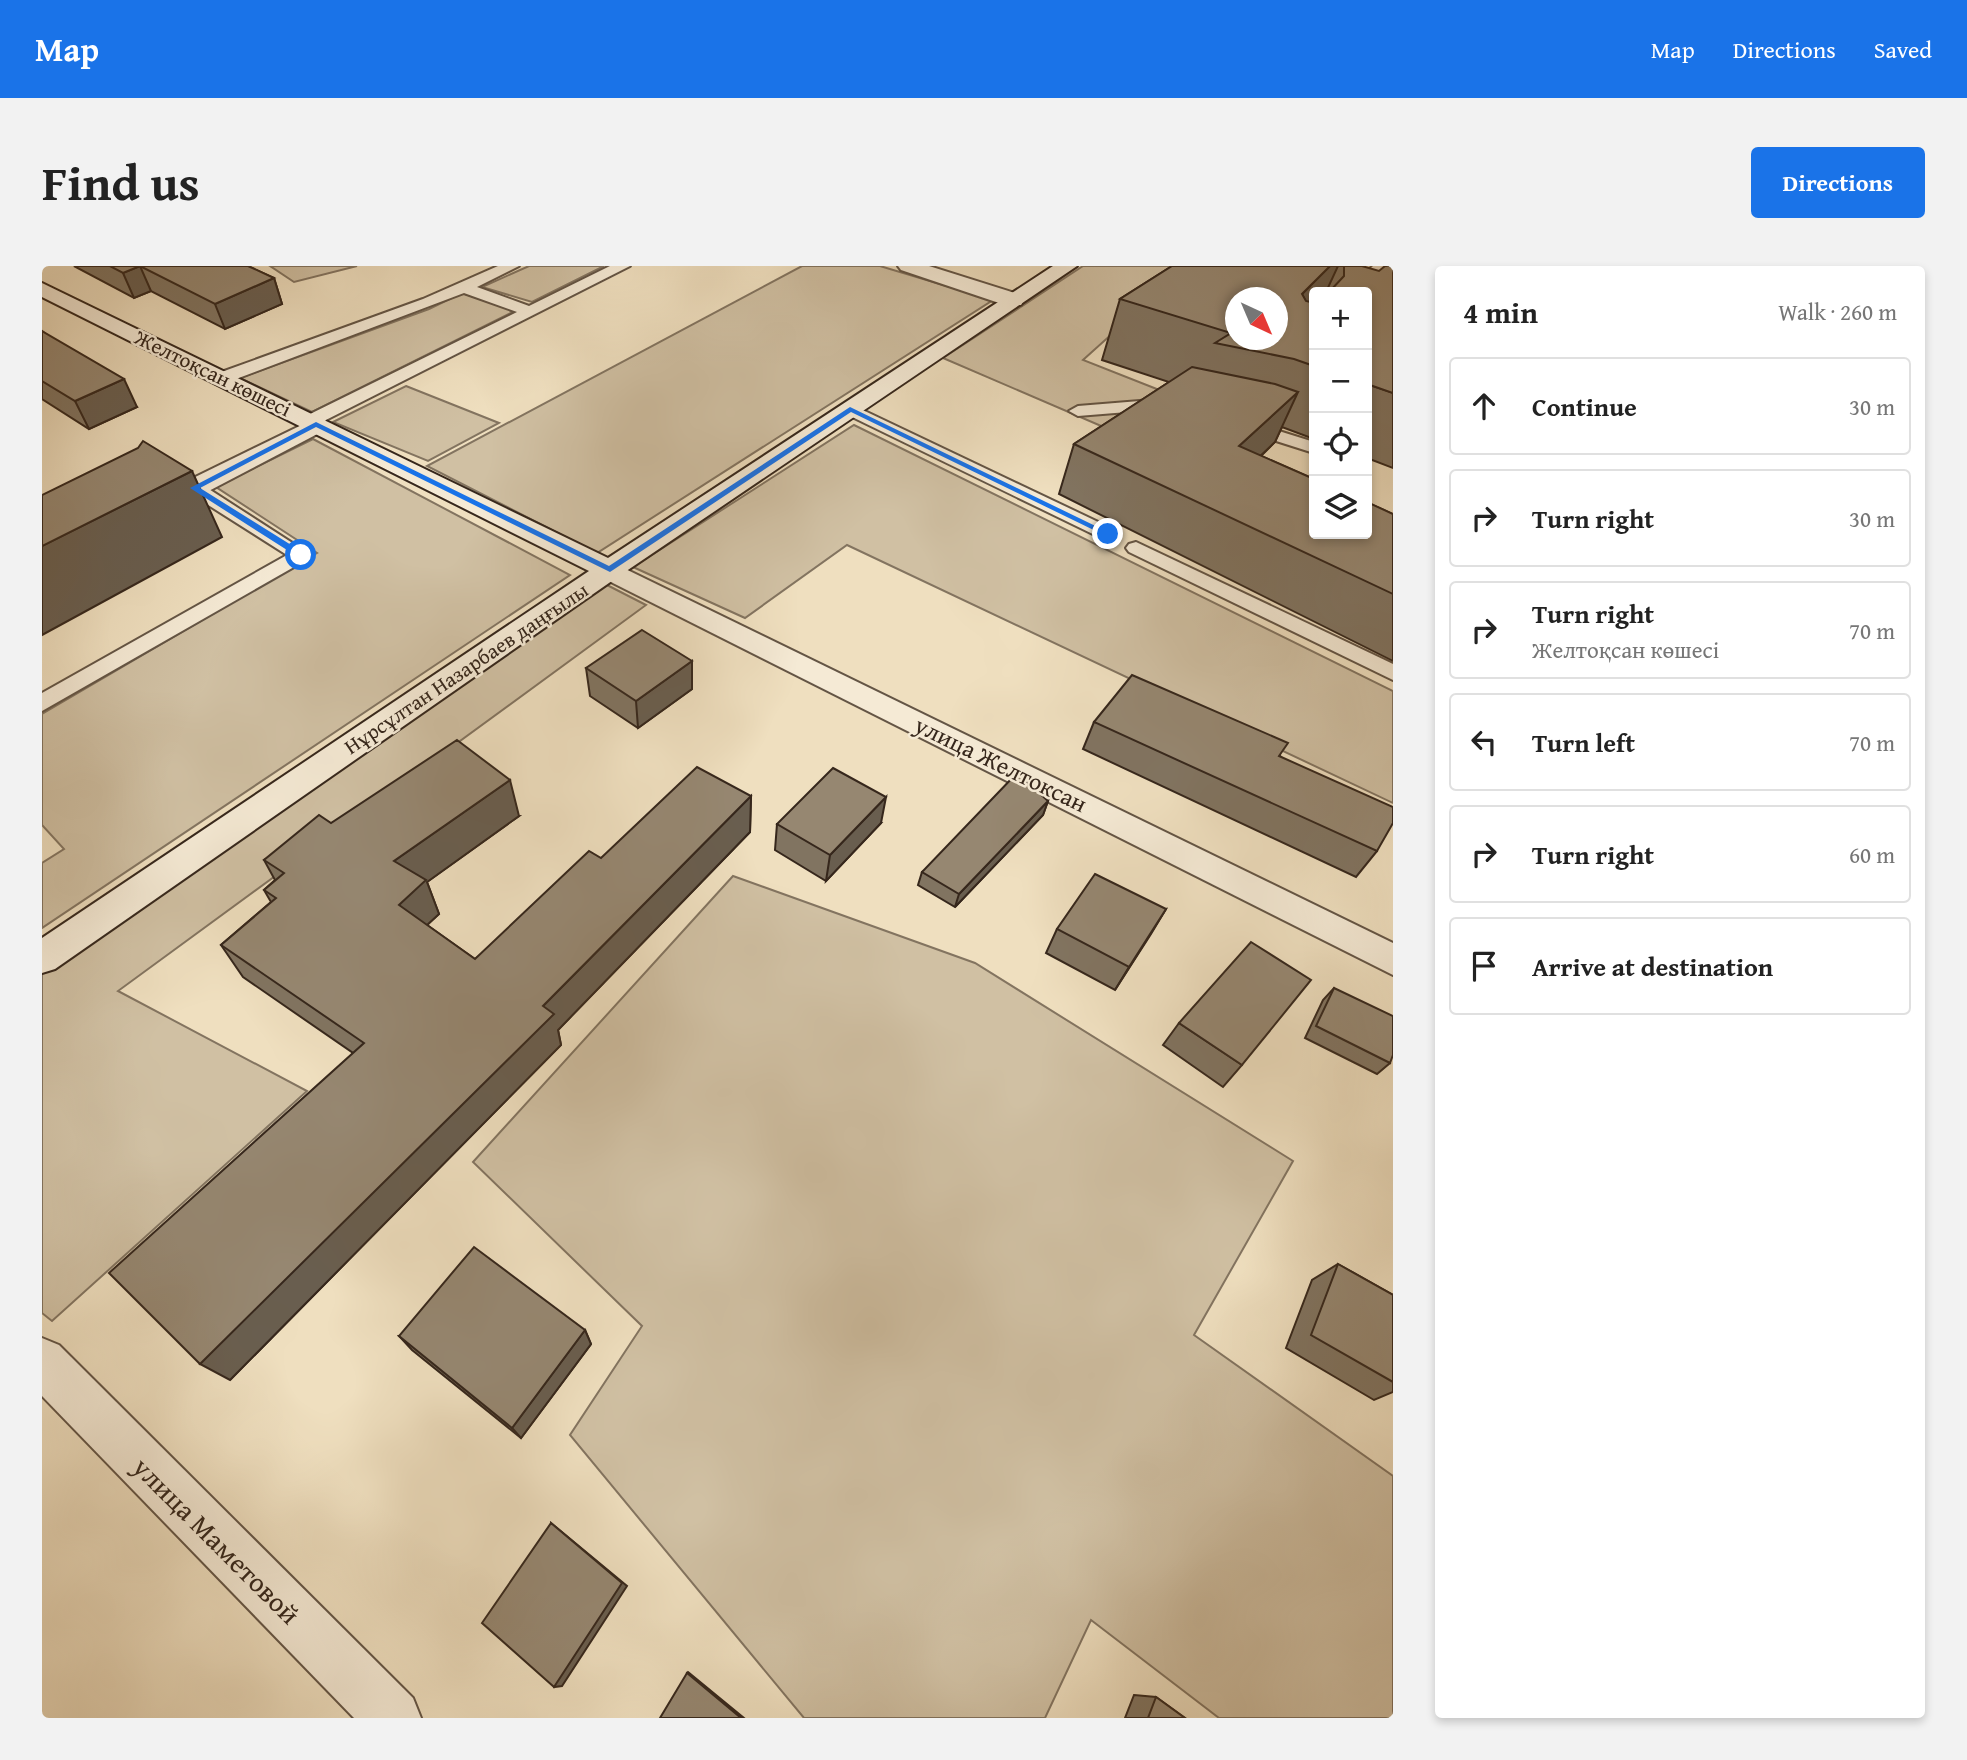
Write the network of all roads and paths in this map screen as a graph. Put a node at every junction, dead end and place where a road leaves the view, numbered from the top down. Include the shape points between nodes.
1 (511, 266) edge
2 (622, 266) edge
3 (908, 266) edge
4 (1067, 266) edge
5 (1382, 266) edge
6 (463, 287) junction
7 (1359, 287) edge
8 (42, 289) edge
9 (1013, 300) junction
10 (528, 312) junction
11 (222, 378) junction
12 (850, 409) junction
13 (1079, 411) dead end
14 (1192, 414) edge
15 (1232, 422) edge
16 (313, 423) junction
17 (1309, 446) edge
18 (194, 488) junction
19 (154, 510) edge
20 (1108, 534) dead end
21 (1136, 548) dead end
22 (610, 570) junction
23 (1393, 673) edge
24 (42, 703) edge
25 (42, 958) edge
26 (1393, 960) edge
27 (42, 1362) edge
28 (393, 1718) edge

1 - 6 lane
2 - 10 lane
3 - 9 main road
4 - 9 main road, Нұрсұлтан Назарбаев даңғылы
5 - 7 lane
6 - 10 lane
6 - 11 lane
8 - 11 main road, Желтоқсан көшесі
9 - 12 main road, Нұрсұлтан Назарбаев даңғылы
10 - 16 lane
11 - 16 main road, Желтоқсан көшесі
12 - 20 lane
12 - 22 main road, Нұрсұлтан Назарбаев даңғылы
13 - 14 lane via 1152,405
15 - 17 lane
16 - 18 main road
16 - 22 main road, Желтоқсан көшесі
18 - 19 lane
18 - 24 lane via 301,555
21 - 23 lane
22 - 25 main road, Нұрсұлтан Назарбаев даңғылы
22 - 26 main road, улица Желтоксан
27 - 28 main road, улица Маметовой

